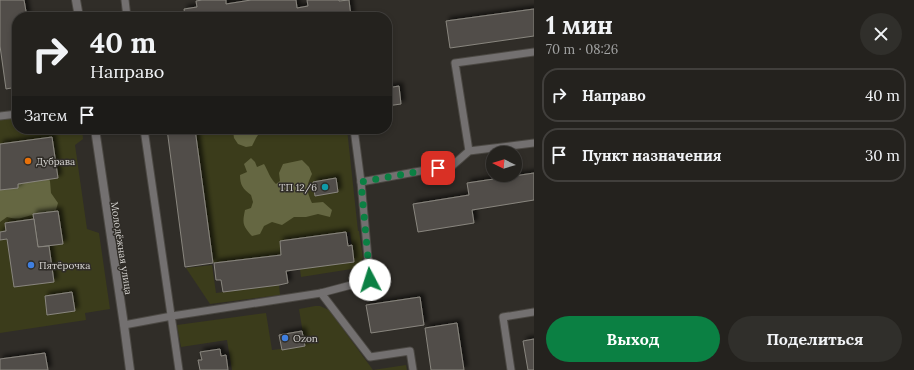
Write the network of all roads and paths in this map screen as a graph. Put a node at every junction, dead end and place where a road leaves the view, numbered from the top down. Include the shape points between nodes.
1 (76, 0) edge
2 (125, 0) edge
3 (77, 12) edge
4 (126, 12) edge
5 (534, 52) edge
6 (12, 115) edge
7 (0, 116) edge
8 (95, 134) edge
9 (145, 134) edge
10 (355, 134) edge
11 (534, 143) edge
12 (469, 151) junction
13 (361, 182) junction
14 (321, 293) junction
15 (534, 312) edge
16 (172, 316) junction
17 (124, 325) junction
18 (130, 370) edge
19 (179, 370) edge
20 (413, 370) edge
21 (511, 370) edge

1 - 3 street
2 - 4 lane
5 - 12 lane via 455,63
6 - 7 lane
8 - 17 street, Молодёжная улица
9 - 16 lane
10 - 13 lane
11 - 12 lane
12 - 13 lane via 453,165
13 - 14 lane via 370,280
14 - 16 lane
14 - 20 lane via 370,356 410,351
15 - 21 lane via 503,317
16 - 17 lane
16 - 19 lane
17 - 18 street, Молодёжная улица

